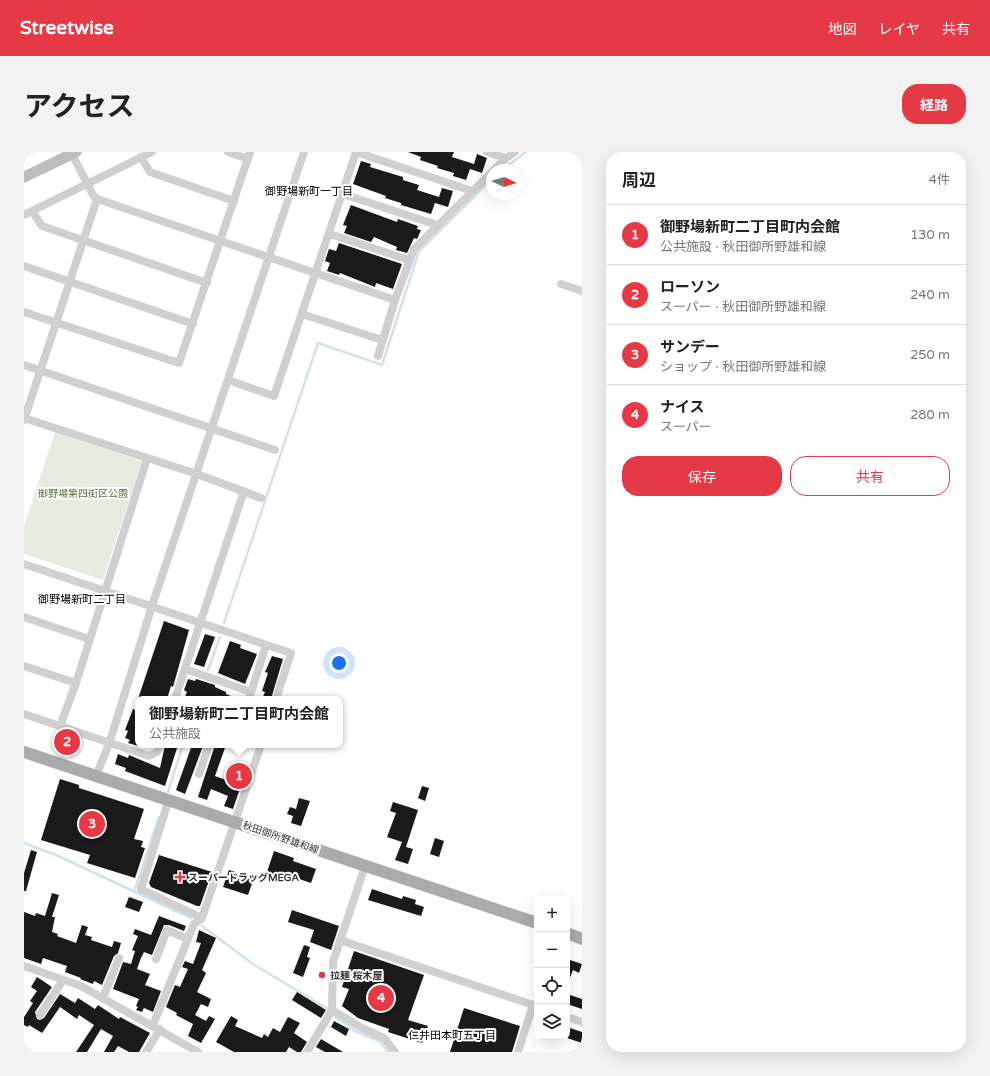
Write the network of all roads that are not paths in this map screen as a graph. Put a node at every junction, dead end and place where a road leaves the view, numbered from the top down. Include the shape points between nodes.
1 (152, 152) edge
2 (228, 152) edge
3 (304, 152) edge
4 (356, 152) edge
5 (487, 152) edge
6 (516, 152) edge
7 (74, 153) edge
8 (249, 155) edge
9 (141, 157) junction
10 (506, 158) junction
11 (500, 164) edge
12 (24, 176) edge
13 (486, 178) edge
14 (87, 184) junction
15 (472, 191) junction
16 (343, 194) junction
17 (97, 199) junction
18 (234, 201) junction
19 (32, 211) junction
20 (24, 216) edge
21 (437, 225) junction
22 (330, 234) junction
23 (83, 241) junction
24 (221, 243) junction
25 (268, 258) junction
26 (409, 260) junction
27 (24, 266) edge
28 (315, 274) junction
29 (69, 283) junction
30 (207, 283) junction
31 (561, 284) dead end
32 (582, 291) edge
33 (395, 300) junction
34 (24, 312) edge
35 (302, 314) junction
36 (56, 323) junction
37 (193, 324) junction
38 (382, 340) junction
39 (378, 356) dead end
40 (24, 365) edge
41 (40, 370) junction
42 (228, 380) junction
43 (24, 418) edge
44 (212, 428) junction
45 (275, 450) dead end
46 (147, 459) junction
47 (197, 474) junction
48 (244, 491) junction
49 (261, 498) dead end
50 (24, 564) edge
51 (104, 592) junction
52 (152, 606) junction
53 (24, 617) edge
54 (199, 623) junction
55 (89, 639) junction
56 (266, 645) junction
57 (24, 666) edge
58 (184, 669) junction
59 (76, 684) junction
60 (176, 696) edge
61 (250, 696) edge
62 (277, 696) edge
63 (24, 714) edge
64 (60, 726) junction
65 (109, 744) junction
66 (159, 748) edge
67 (208, 748) edge
68 (259, 748) edge
69 (24, 752) edge
70 (199, 774) dead end
71 (96, 776) junction
72 (169, 800) junction
73 (235, 821) junction
74 (365, 866) junction
75 (202, 918) junction
76 (534, 922) edge
77 (570, 934) edge
78 (188, 939) junction
79 (582, 939) edge
80 (340, 940) junction
81 (120, 958) dead end
82 (156, 959) dead end
83 (24, 966) edge
84 (63, 980) junction
85 (103, 998) junction
86 (534, 1006) edge
87 (534, 1009) edge
88 (332, 1010) junction
89 (40, 1015) dead end
90 (570, 1018) edge
91 (582, 1022) edge
92 (157, 1027) junction
93 (146, 1052) edge
94 (198, 1052) edge
95 (308, 1052) edge
96 (395, 1052) edge
97 (518, 1052) edge

1 - 9 street
2 - 8 street
3 - 25 street
4 - 15 street
4 - 16 street
5 - 10 street
6 - 10 street
7 - 12 street
7 - 14 street
8 - 18 street
9 - 14 street
9 - 18 street via 150,172
10 - 11 street
13 - 15 street
14 - 17 street
14 - 19 street
15 - 21 street
16 - 21 street
16 - 22 street
17 - 23 street
17 - 24 street
18 - 24 street
19 - 20 street
19 - 23 street via 42,226
21 - 26 street via 414,249
22 - 26 street
22 - 28 street
23 - 29 street
23 - 30 street
24 - 25 street
24 - 30 street
25 - 28 street
25 - 42 street
26 - 33 street
27 - 29 street
28 - 33 street
28 - 35 street
29 - 36 street
29 - 37 street
30 - 37 street
31 - 32 street
33 - 38 street
34 - 36 street
35 - 38 street
35 - 42 street via 274,396
36 - 37 street via 179,363
36 - 41 street
38 - 39 street
40 - 41 street
41 - 43 street
41 - 44 street
42 - 44 street
43 - 46 street
44 - 45 street
44 - 47 street
46 - 47 street
46 - 51 street
47 - 48 street
47 - 52 street
48 - 49 street
48 - 54 street
50 - 51 street
51 - 52 street
51 - 55 street
52 - 54 street
52 - 65 street
53 - 55 street
54 - 56 street
54 - 58 street
55 - 59 street
56 - 61 street
56 - 62 street via 291,653
57 - 59 street
58 - 60 street
58 - 61 street
59 - 64 street
63 - 64 street
64 - 65 street
65 - 66 street via 149,756
65 - 71 street
67 - 70 street
68 - 73 street
69 - 71 main road, 秋田御所野雄和線
71 - 72 main road, 秋田御所野雄和線
72 - 73 main road, 秋田御所野雄和線
72 - 75 street via 141,889
73 - 74 main road, 秋田御所野雄和線
73 - 75 street
74 - 76 main road, 秋田御所野雄和線
74 - 80 street
75 - 78 street via 194,924
77 - 79 main road
78 - 82 street via 167,930
78 - 92 street
80 - 86 street
80 - 88 street via 333,962
81 - 85 street
83 - 84 street
84 - 85 street
84 - 89 street
85 - 92 street
87 - 97 street
88 - 95 street
88 - 96 street via 384,1038
90 - 91 street
92 - 93 street
92 - 94 street

